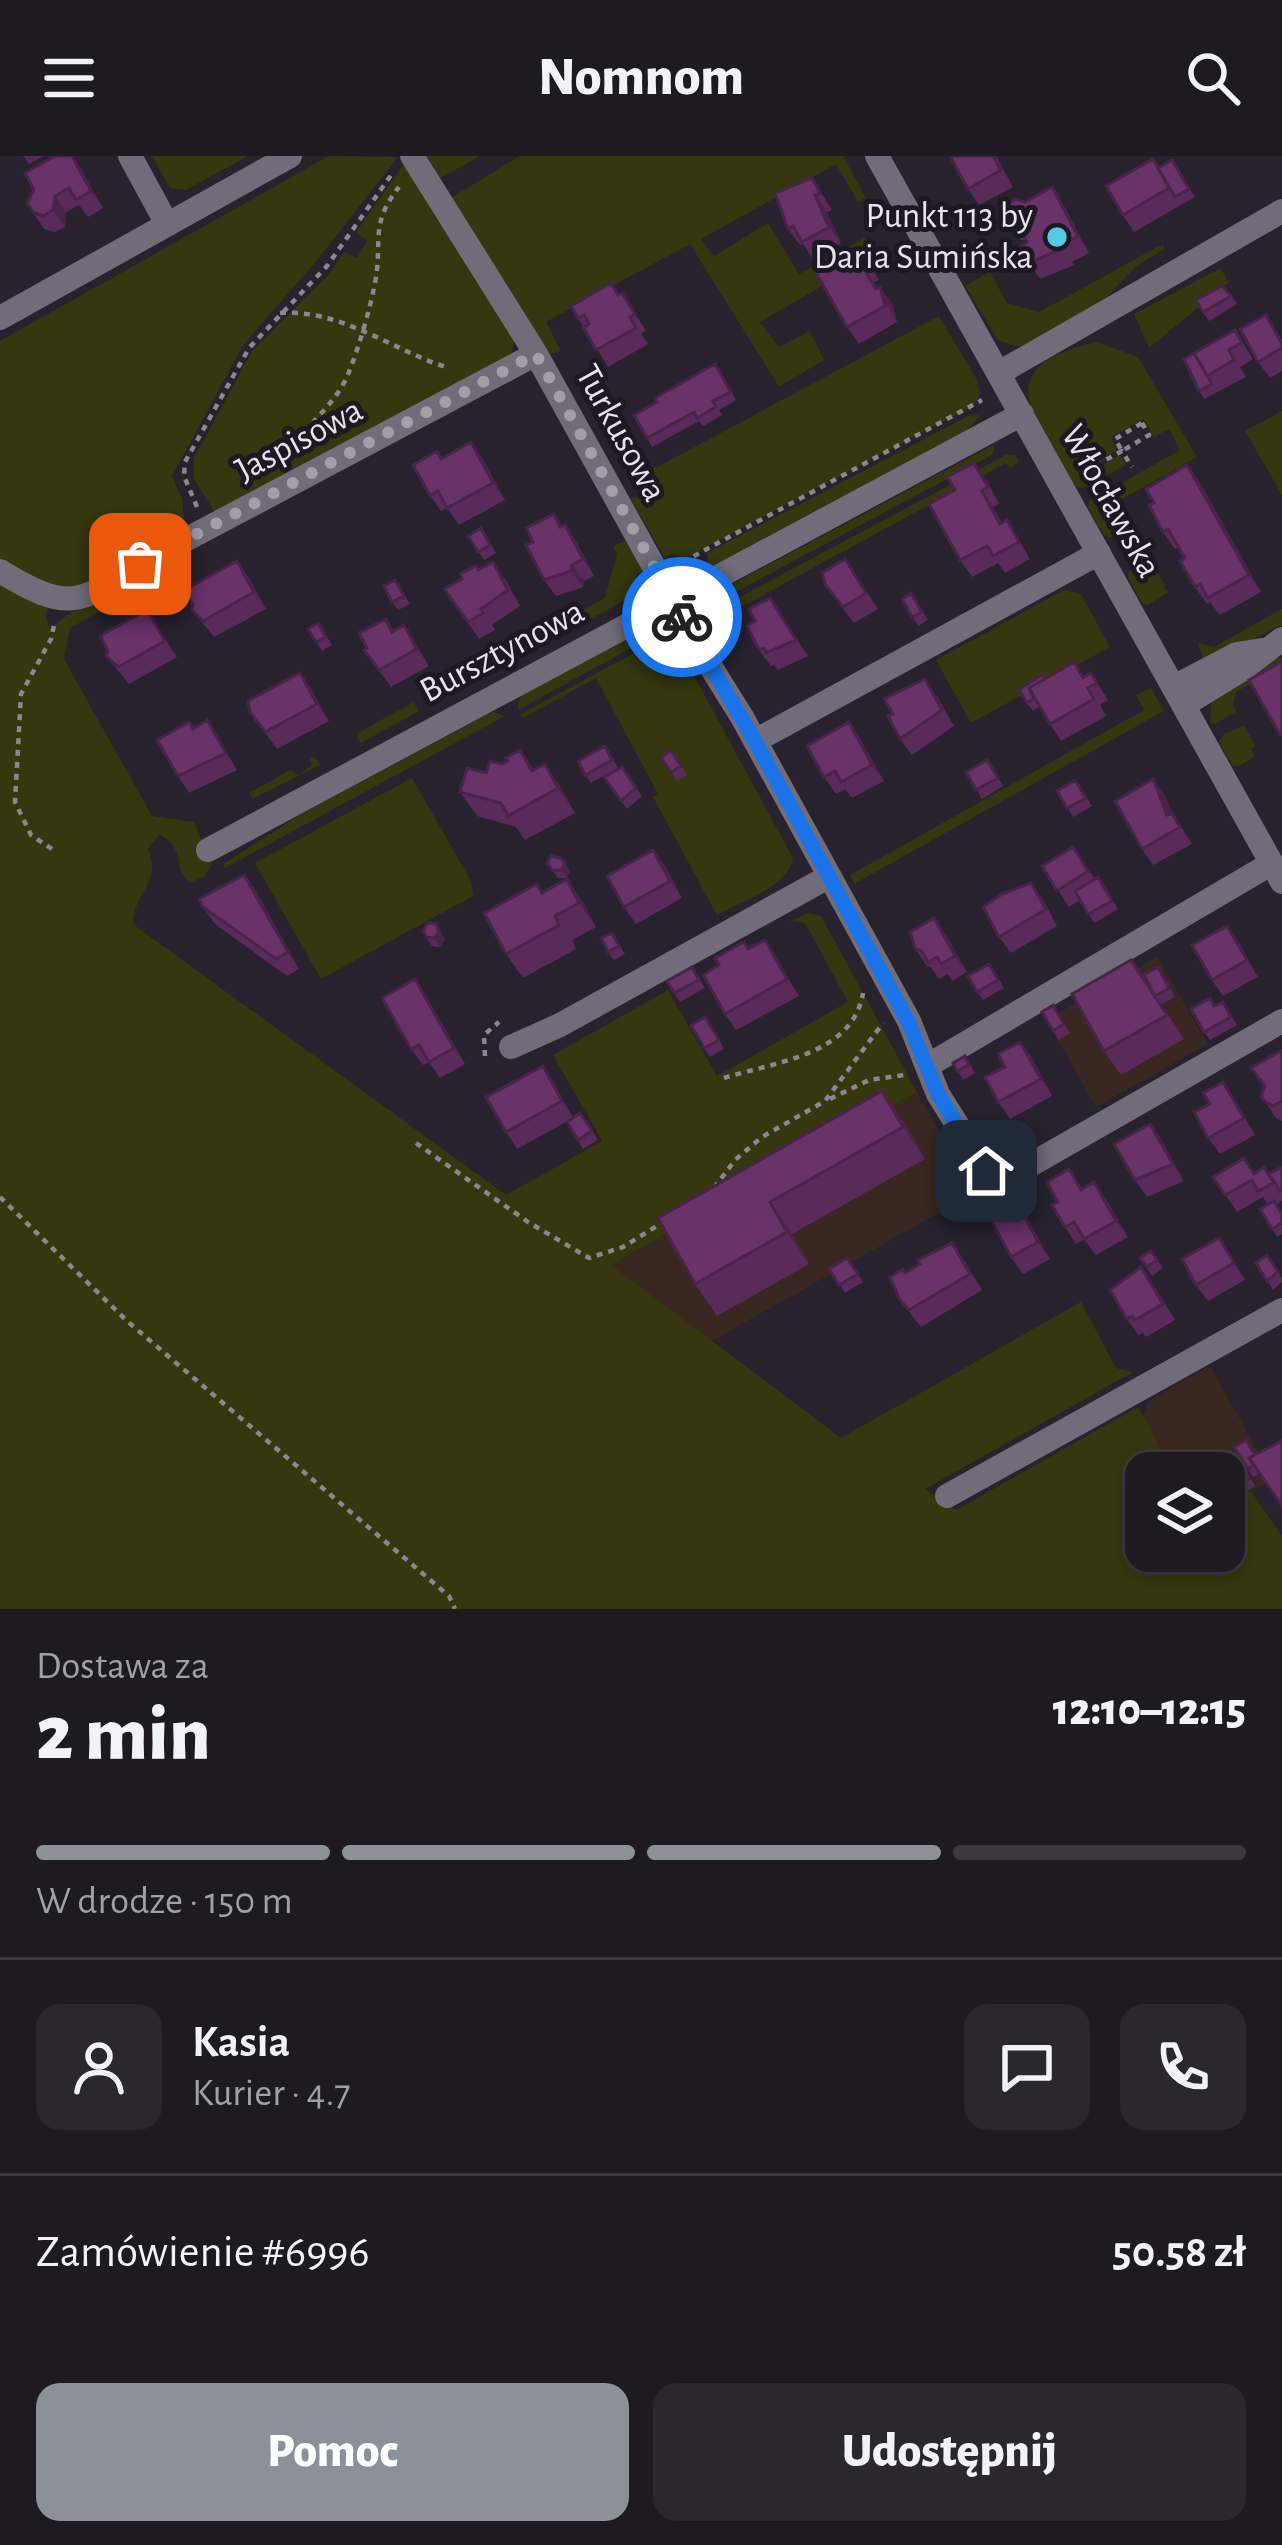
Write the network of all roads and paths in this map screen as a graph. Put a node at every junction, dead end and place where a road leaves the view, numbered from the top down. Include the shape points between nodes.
1 (130, 156) edge
2 (290, 156) edge
3 (877, 156) edge
4 (411, 159) edge
5 (1282, 212) edge
6 (167, 224) junction
7 (280, 313) junction
8 (0, 318) edge
9 (360, 331) junction
10 (536, 354) junction
11 (501, 373) junction
12 (999, 374) junction
13 (982, 400) dead end
14 (1022, 414) junction
15 (1122, 451) junction
16 (1132, 467) dead end
17 (1103, 484) dead end
18 (267, 497) junction
19 (207, 529) junction
20 (1099, 553) junction
21 (673, 560) dead end
22 (0, 571) edge
23 (673, 600) junction
24 (54, 625) dead end
25 (1273, 645) edge
26 (1179, 696) junction
27 (755, 741) junction
28 (52, 849) dead end
29 (208, 850) dead end
30 (1277, 873) edge
31 (828, 877) junction
32 (863, 975) dead end
33 (505, 1019) dead end
34 (1282, 1021) edge
35 (892, 1030) dead end
36 (511, 1047) dead end
37 (490, 1064) dead end
38 (920, 1070) junction
39 (724, 1078) dead end
40 (825, 1101) junction
41 (416, 1143) dead end
42 (710, 1193) edge
43 (0, 1197) edge
44 (670, 1219) edge
45 (1282, 1310) edge
46 (947, 1496) dead end
47 (455, 1609) edge

1 - 6 street
2 - 6 street
3 - 12 street, Włocławska
4 - 7 path
4 - 9 path via 381,214 375,284
4 - 10 street, Turkusowa
5 - 12 street
6 - 8 street
7 - 9 path via 313,314
7 - 19 path via 249,348 185,462
9 - 11 path via 439,365
9 - 18 path via 338,393 284,457
10 - 11 street, Jaspisowa
10 - 23 street, Turkusowa
11 - 18 street, Jaspisowa
12 - 14 street, Włocławska
13 - 21 path via 683,562
14 - 20 street, Włocławska
14 - 23 street, Bursztynowa
15 - 15 path via 1149,435 1142,423 1115,439
15 - 16 path
15 - 17 path via 1094,467
18 - 19 street, Jaspisowa
19 - 22 street, Jaspisowa via 88,598 64,599
20 - 26 street, Włocławska
20 - 27 street
23 - 27 street, Turkusowa
23 - 29 street, Bursztynowa
24 - 28 path via 22,694 15,802 31,835
25 - 26 street via 1243,670
26 - 30 street, Włocławska
27 - 31 street, Turkusowa
30 - 38 street
31 - 36 street
31 - 38 street, Turkusowa via 908,1021
32 - 39 path via 855,1018 831,1044
33 - 37 path via 482,1041
34 - 38 street, Turkusowa via 993,1179
35 - 40 path via 887,1019
38 - 40 path via 869,1080
40 - 42 path via 762,1137
41 - 44 path via 589,1258
43 - 47 path via 127,1321
45 - 46 street

